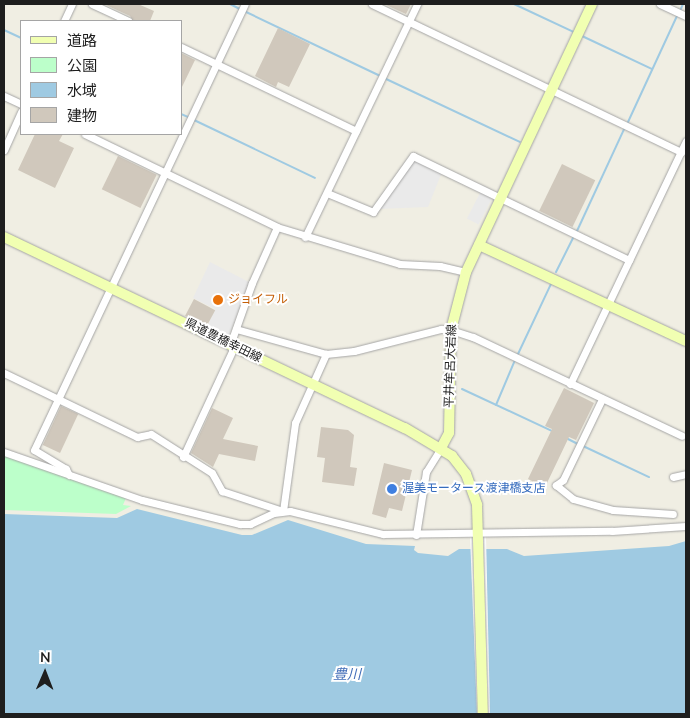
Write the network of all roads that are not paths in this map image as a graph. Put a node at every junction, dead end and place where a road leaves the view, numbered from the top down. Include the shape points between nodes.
1 (72, 4) edge
2 (92, 4) edge
3 (244, 4) edge
4 (372, 4) edge
5 (416, 4) edge
6 (592, 4) edge
7 (660, 4) edge
8 (686, 16) edge
9 (64, 20) edge
10 (126, 20) edge
11 (408, 22) junction
12 (182, 47) edge
13 (216, 63) junction
14 (551, 90) junction
15 (4, 96) edge
16 (20, 104) edge
17 (20, 114) edge
18 (356, 131) junction
19 (182, 134) edge
20 (86, 135) edge
21 (182, 135) edge
22 (686, 141) edge
23 (4, 150) edge
24 (681, 152) junction
25 (164, 172) junction
26 (326, 192) junction
27 (500, 197) junction
28 (278, 227) junction
29 (4, 237) edge
30 (305, 237) junction
31 (479, 245) junction
32 (629, 260) junction
33 (466, 272) junction
34 (112, 288) junction
35 (608, 306) junction
36 (236, 329) junction
37 (451, 330) junction
38 (686, 341) edge
39 (232, 346) junction
40 (326, 354) junction
41 (4, 373) edge
42 (570, 384) junction
43 (314, 385) junction
44 (58, 398) junction
45 (602, 399) junction
46 (682, 436) dead end
47 (441, 448) junction
48 (4, 452) edge
49 (183, 456) junction
50 (686, 474) edge
51 (69, 475) junction
52 (673, 477) dead end
53 (283, 511) junction
54 (673, 514) dead end
55 (686, 526) edge
56 (478, 534) junction
57 (416, 535) junction
58 (483, 714) edge

1 - 9 street
2 - 10 street
3 - 13 street
4 - 11 street
5 - 11 street
6 - 14 main road, 平井牟呂大岩線
7 - 8 street
11 - 14 street
11 - 18 street
12 - 13 street
13 - 18 street
13 - 19 street
14 - 24 street
14 - 27 main road, 平井牟呂大岩線
15 - 16 street
17 - 23 street
18 - 26 street
20 - 25 street
21 - 25 street
22 - 24 street
24 - 32 street
25 - 28 street
25 - 34 street
26 - 27 street via 373,212 413,156
26 - 30 street
27 - 31 main road, 平井牟呂大岩線
27 - 32 street
28 - 30 street
28 - 36 street via 252,282
29 - 34 main road, 県道豊橋幸田線
30 - 33 street via 400,264 440,266
31 - 33 main road, 平井牟呂大岩線
31 - 35 main road
32 - 35 street
33 - 37 main road, 平井牟呂大岩線
34 - 39 main road, 県道豊橋幸田線
34 - 44 street
35 - 38 main road
35 - 42 street
36 - 39 street
36 - 40 street
37 - 40 street via 441,329 354,351
37 - 42 street via 473,337
37 - 47 main road, 平井牟呂大岩線 via 449,433
39 - 43 main road, 県道豊橋幸田線
39 - 49 street
40 - 43 street
41 - 44 street
42 - 45 street
43 - 47 main road, 県道豊橋幸田線
43 - 53 street via 295,423
44 - 49 street via 137,437 151,434
44 - 51 street via 34,450 66,469
45 - 46 street
45 - 54 street via 563,480 556,485 573,499 613,510
47 - 56 main road via 459,464 470,482
47 - 57 street via 426,472
48 - 51 street
49 - 53 street via 212,474 222,490
50 - 52 street
51 - 53 street via 175,510 232,523 250,524
53 - 57 street via 383,534
55 - 56 street
56 - 57 street
56 - 58 main road

